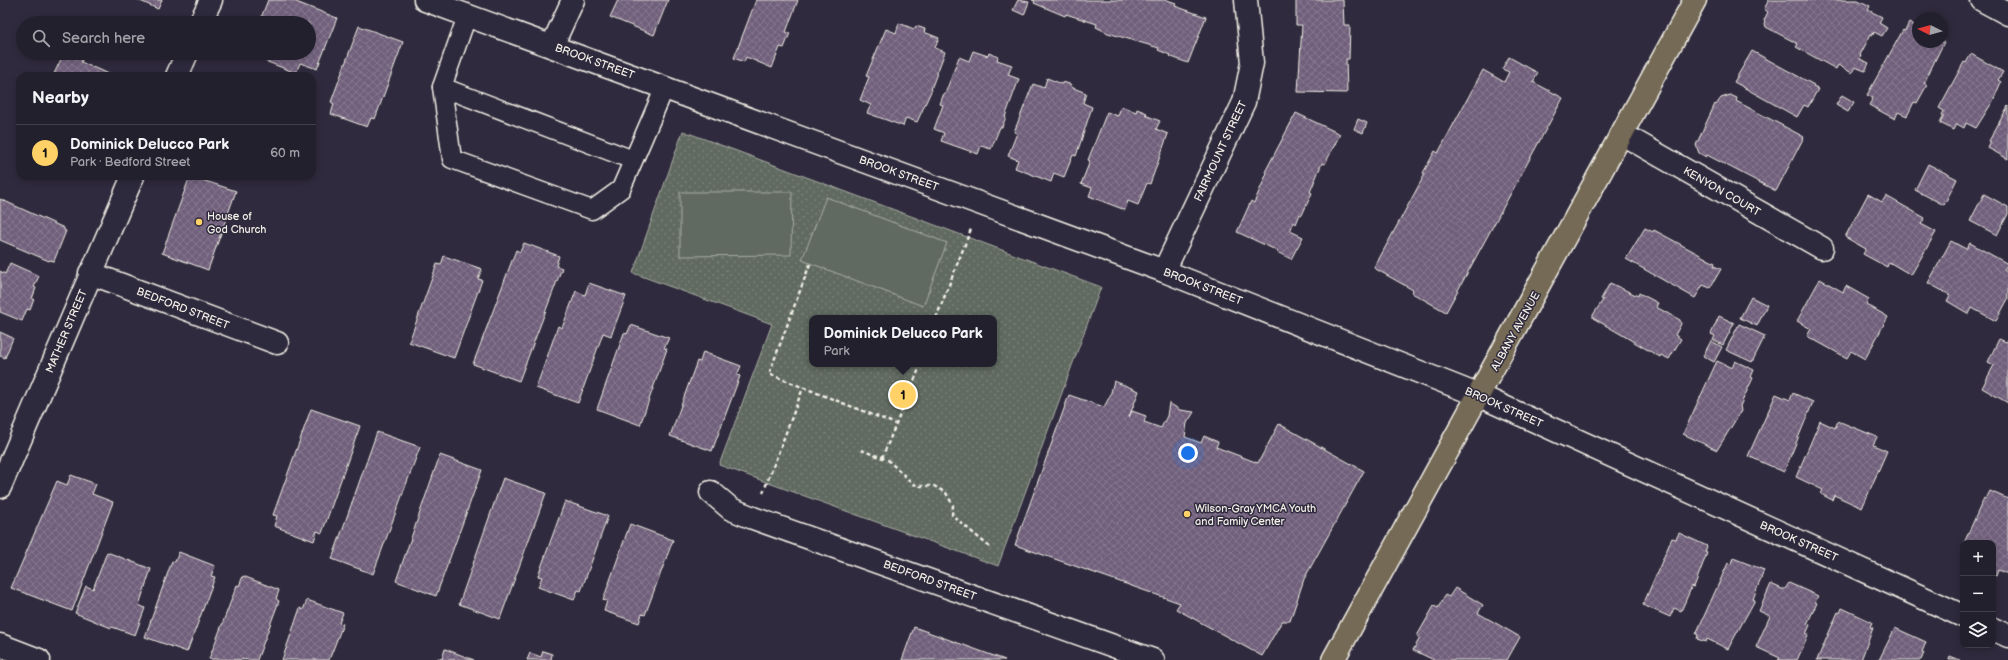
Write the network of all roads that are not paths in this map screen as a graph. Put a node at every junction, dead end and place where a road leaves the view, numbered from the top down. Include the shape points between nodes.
1 (211, 0) edge
2 (426, 0) edge
3 (573, 0) edge
4 (1246, 0) edge
5 (1695, 0) edge
6 (1982, 0) edge
7 (2008, 14) edge
8 (203, 16) edge
9 (467, 16) junction
10 (552, 46) junction
11 (184, 60) edge
12 (179, 72) edge
13 (442, 87) junction
14 (665, 87) junction
15 (1622, 134) junction
16 (633, 160) junction
17 (131, 180) edge
18 (1822, 248) dead end
19 (1164, 271) junction
20 (90, 273) junction
21 (276, 344) dead end
22 (1480, 396) junction
23 (0, 487) edge
24 (711, 492) dead end
25 (1960, 615) edge
26 (1996, 630) edge
27 (2008, 636) edge
28 (0, 645) edge
29 (39, 660) edge
30 (1153, 660) edge
31 (1334, 660) edge

1 - 8 street
2 - 9 street, BROOK STREET
3 - 10 street
4 - 19 street, FAIRMOUNT STREET via 1252,63 1244,102
5 - 15 highway, ALBANY AVENUE
6 - 7 street
9 - 10 street, BROOK STREET
9 - 13 lane
10 - 14 street, BROOK STREET
11 - 12 street
13 - 16 lane
13 - 16 lane via 452,159 592,210 621,189
14 - 16 lane
14 - 19 street, BROOK STREET
15 - 18 street, KENYON COURT
15 - 22 highway, ALBANY AVENUE
17 - 20 street, MATHER STREET
19 - 22 street, BROOK STREET
20 - 21 street, BEDFORD STREET
20 - 23 street, MATHER STREET
22 - 25 street, BROOK STREET
22 - 31 highway, ALBANY AVENUE
24 - 30 street, BEDFORD STREET via 731,509 753,518
26 - 27 street
28 - 29 street

